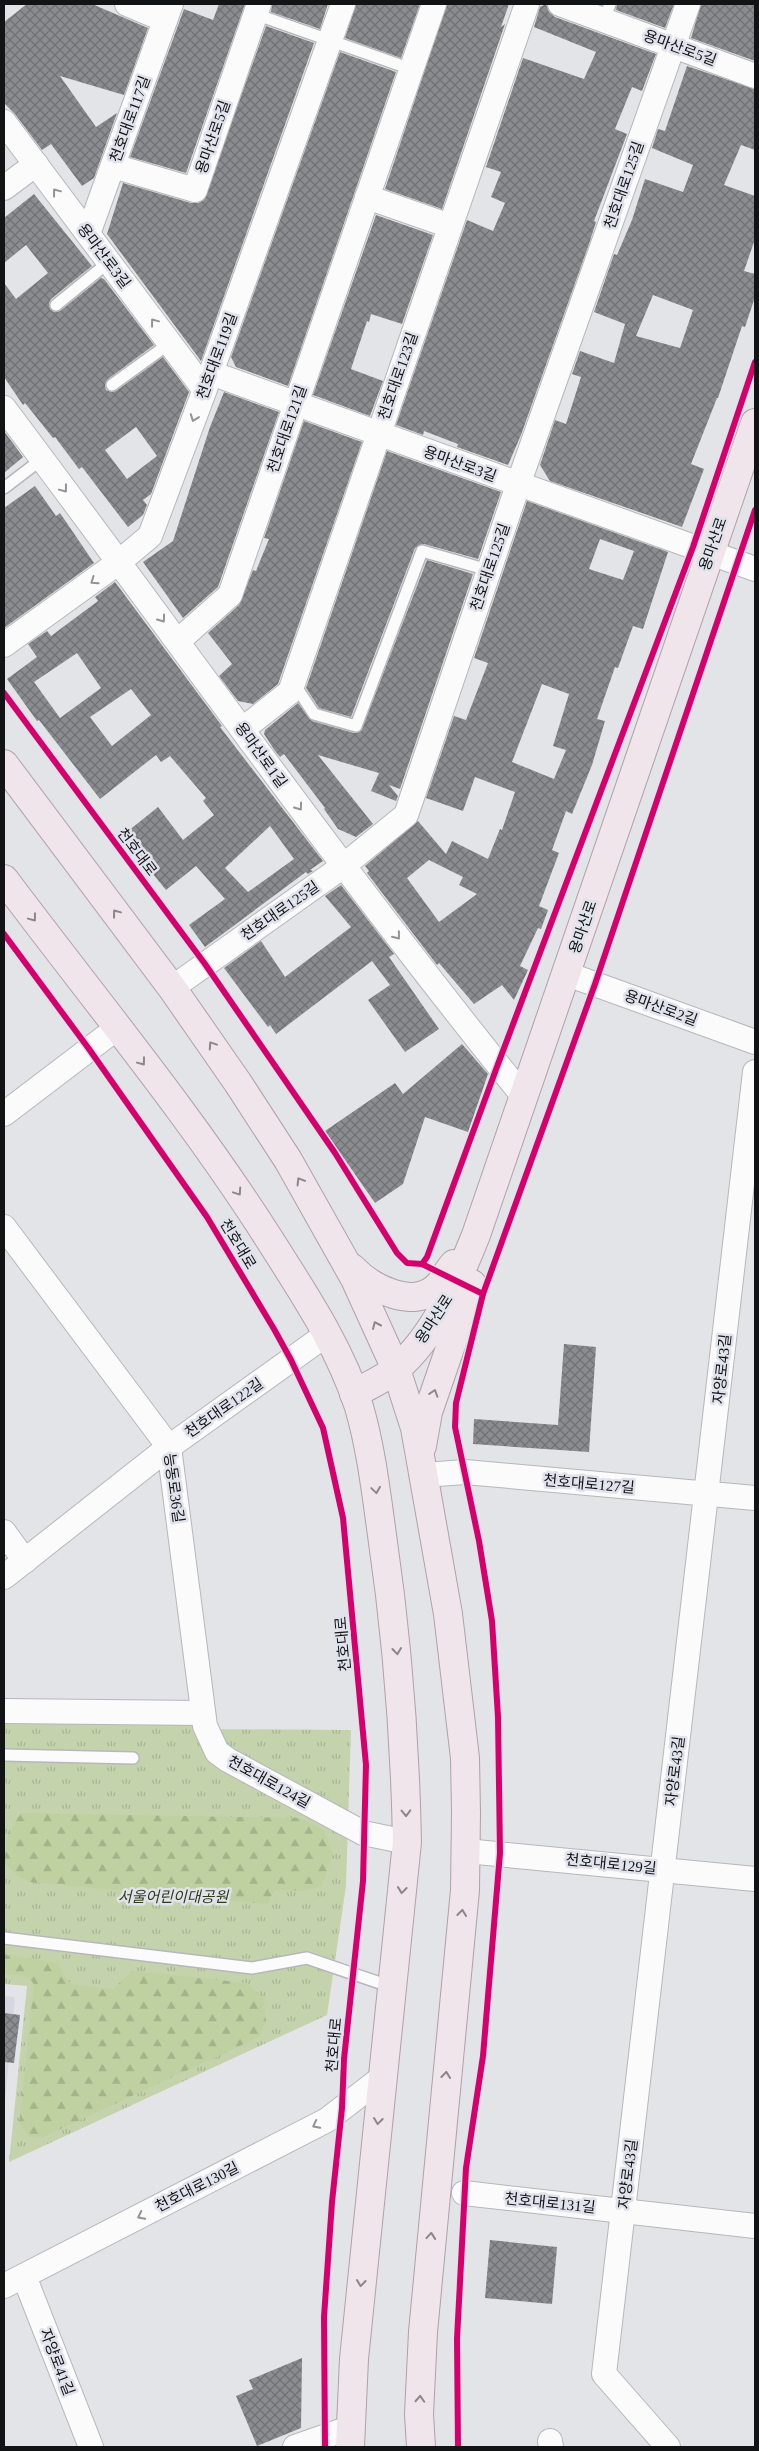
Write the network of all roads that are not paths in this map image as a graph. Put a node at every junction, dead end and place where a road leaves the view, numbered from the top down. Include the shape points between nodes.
1 (126, 4) edge
2 (343, 4) edge
3 (434, 4) edge
4 (527, 4) edge
5 (560, 4) edge
6 (688, 4) edge
7 (257, 9) edge
8 (168, 12) edge
9 (607, 12) edge
10 (330, 40) junction
11 (673, 45) junction
12 (411, 69) junction
13 (755, 76) edge
14 (4, 122) edge
15 (36, 164) junction
16 (112, 166) junction
17 (4, 188) edge
18 (367, 197) junction
19 (450, 226) junction
20 (88, 234) junction
21 (109, 262) junction
22 (56, 305) dead end
23 (170, 343) junction
24 (208, 381) junction
25 (112, 385) dead end
26 (296, 404) junction
27 (4, 408) edge
28 (755, 423) edge
29 (379, 434) junction
30 (42, 459) junction
31 (518, 485) junction
32 (4, 488) edge
33 (710, 553) junction
34 (119, 562) junction
35 (755, 569) edge
36 (488, 570) junction
37 (178, 641) junction
38 (4, 645) edge
39 (293, 682) junction
40 (243, 729) junction
41 (4, 764) edge
42 (342, 867) junction
43 (4, 879) edge
44 (567, 974) junction
45 (172, 988) junction
46 (117, 1028) junction
47 (755, 1042) edge
48 (755, 1072) edge
49 (524, 1097) junction
50 (4, 1114) edge
51 (4, 1227) edge
52 (476, 1235) junction
53 (347, 1263) junction
54 (327, 1334) junction
55 (396, 1369) junction
56 (354, 1394) junction
57 (169, 1447) junction
58 (422, 1466) junction
59 (707, 1495) junction
60 (755, 1498) edge
61 (4, 1532) edge
62 (26, 1561) junction
63 (4, 1577) edge
64 (4, 1711) edge
65 (204, 1713) junction
66 (4, 1755) edge
67 (133, 1758) dead end
68 (407, 1842) junction
69 (466, 1851) junction
70 (663, 1870) junction
71 (755, 1879) edge
72 (4, 1938) edge
73 (392, 1987) junction
74 (384, 2076) junction
75 (464, 2193) dead end
76 (624, 2211) junction
77 (755, 2226) edge
78 (14, 2281) edge
79 (350, 2438) edge
80 (91, 2447) edge
81 (296, 2447) edge
82 (421, 2447) edge
83 (668, 2447) edge

1 - 8 street
2 - 10 street, 천호대로119길
3 - 12 street, 천호대로121길
4 - 19 street, 천호대로123길
5 - 9 street, 용마산로5길
6 - 11 street, 천호대로125길
7 - 10 lane
7 - 16 street, 용마산로5길 via 195,190
8 - 16 street, 천호대로117길
9 - 11 street, 용마산로5길
10 - 12 lane
10 - 24 street, 천호대로119길
11 - 13 street, 용마산로5길
11 - 31 street, 천호대로125길
12 - 18 street, 천호대로121길
14 - 15 street, 용마산로3길
15 - 17 street
20 -> 15 street, 용마산로3길
16 - 20 street, 천호대로117길
18 - 19 street
18 - 26 street, 천호대로121길
19 - 29 street, 천호대로123길
20 - 21 street, 용마산로3길
21 - 22 lane
23 -> 21 street, 용마산로3길
23 - 24 street, 용마산로3길
23 - 25 lane
24 - 26 street, 용마산로3길
24 -> 34 street, 천호대로119길 via 150,536
26 - 29 street, 용마산로3길
26 - 37 street, 천호대로121길 via 230,595
27 - 30 street, 용마산로1길
28 - 33 main road, 용마산로
29 - 31 street, 용마산로3길
29 - 39 street, 천호대로123길
30 - 32 lane
30 -> 34 street, 용마산로1길
31 - 33 street, 용마산로3길
31 - 36 street, 천호대로125길
33 - 35 street, 용마산로3길
33 - 44 main road, 용마산로
34 -> 37 street, 용마산로1길
34 -> 38 street, 천호대로119길
36 - 39 lane via 422,551 356,726 314,714
36 - 42 street, 천호대로125길 via 406,815
37 - 40 street, 용마산로1길
39 - 40 street, 천호대로123길 via 290,692
40 -> 42 street, 용마산로1길
45 -> 41 main road
42 - 45 street, 천호대로125길
42 -> 49 street, 용마산로1길
43 -> 46 main road, 천호대로
44 - 47 street, 용마산로2길
44 - 49 main road, 용마산로
53 -> 45 main road via 265,1124
46 - 50 street
46 -> 54 main road, 천호대로 via 218,1162 277,1250
48 - 59 street, 자양로43길
49 - 52 main road, 용마산로
51 - 57 street, 능동로36길
52 - 53 main road via 439,1286 417,1297 375,1287
52 - 55 main road, 용마산로 via 444,1305 422,1339
58 -> 52 main road via 428,1412 471,1288
55 -> 53 main road
54 - 56 main road, 천호대로
54 - 57 street, 천호대로122길
55 - 56 main road, 용마산로
55 - 58 main road via 415,1428
56 -> 68 main road, 천호대로 via 372,1464 389,1584 406,1759
57 - 62 street, 천호대로122길
57 - 65 street, 능동로36길
58 - 59 street, 천호대로127길
58 - 69 main road via 448,1614 459,1705 465,1758
59 - 60 street, 천호대로127길
59 - 70 street, 자양로43길
61 - 62 street
62 - 63 street, 천호대로122길
64 - 65 street
65 - 68 street, 천호대로124길 via 210,1740 217,1752 228,1760 363,1833
66 - 67 lane
68 -> 73 main road, 천호대로
69 - 70 street, 천호대로129길
82 -> 69 main road via 419,2414 423,2332
70 - 71 street, 천호대로129길
70 - 76 street, 자양로43길
72 - 73 lane via 252,1968 307,1958
73 - 74 main road, 천호대로
74 -> 78 street, 천호대로130길 via 327,2120
74 -> 79 main road, 천호대로 via 354,2359
75 - 76 street, 천호대로131길
76 - 77 street, 천호대로131길
76 - 83 street, 자양로43길 via 604,2374
78 - 80 street, 자양로41길
79 - 81 street

